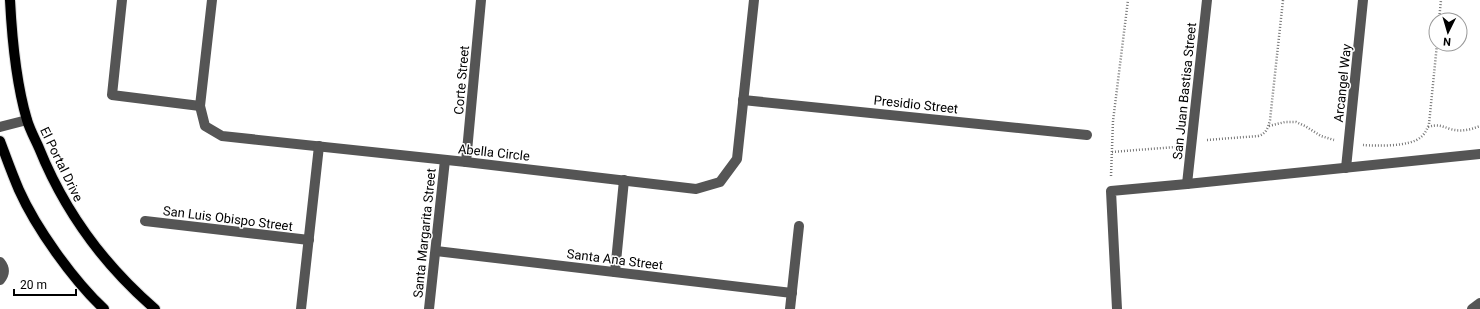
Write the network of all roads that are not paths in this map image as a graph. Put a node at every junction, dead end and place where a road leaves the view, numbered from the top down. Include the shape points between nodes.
1 (10, 0) edge
2 (122, 0) edge
3 (212, 0) edge
4 (481, 0) edge
5 (754, 0) edge
6 (1207, 0) edge
7 (1363, 0) edge
8 (743, 100) junction
9 (200, 106) junction
10 (27, 120) junction
11 (0, 127) edge
12 (1087, 135) dead end
13 (0, 141) edge
14 (319, 146) junction
15 (1480, 154) edge
16 (444, 160) junction
17 (466, 162) junction
18 (1346, 168) junction
19 (624, 180) junction
20 (1187, 184) junction
21 (145, 221) dead end
22 (799, 226) dead end
23 (309, 240) junction
24 (436, 251) junction
25 (0, 262) edge
26 (615, 272) junction
27 (0, 280) edge
28 (792, 293) junction
29 (1480, 303) edge
30 (104, 309) edge
31 (155, 309) edge
32 (301, 309) edge
33 (429, 309) edge
34 (790, 309) edge
35 (1117, 309) edge
36 (1472, 309) edge

1 - 10 main road, El Portal Drive via 12,44
2 - 9 street via 112,95
3 - 9 street, Abella Circle
4 - 17 street, Corte Street
5 - 8 street, Abella Circle
6 - 20 street, San Juan Bastisa Street
7 - 18 street, Arcangel Way
8 - 12 street, Presidio Street
8 - 19 street, Abella Circle via 737,159 720,182 696,189
9 - 14 street, Abella Circle via 205,126 222,136
10 - 11 street
10 - 31 main road, El Portal Drive via 49,172 70,211 91,242 137,294
13 - 30 main road via 20,191 43,232 67,267
14 - 16 street, Abella Circle
14 - 23 street
15 - 18 street
16 - 17 street, Abella Circle
16 - 24 street, Santa Margarita Street
17 - 19 street, Abella Circle
18 - 20 street
19 - 26 street
20 - 35 street via 1111,191
21 - 23 street, San Luis Obispo Street
22 - 28 street
23 - 32 street
24 - 26 street, Santa Ana Street
24 - 33 street, Santa Margarita Street
25 - 27 street via 4,266 4,273
26 - 28 street, Santa Ana Street
28 - 34 street
29 - 36 street

